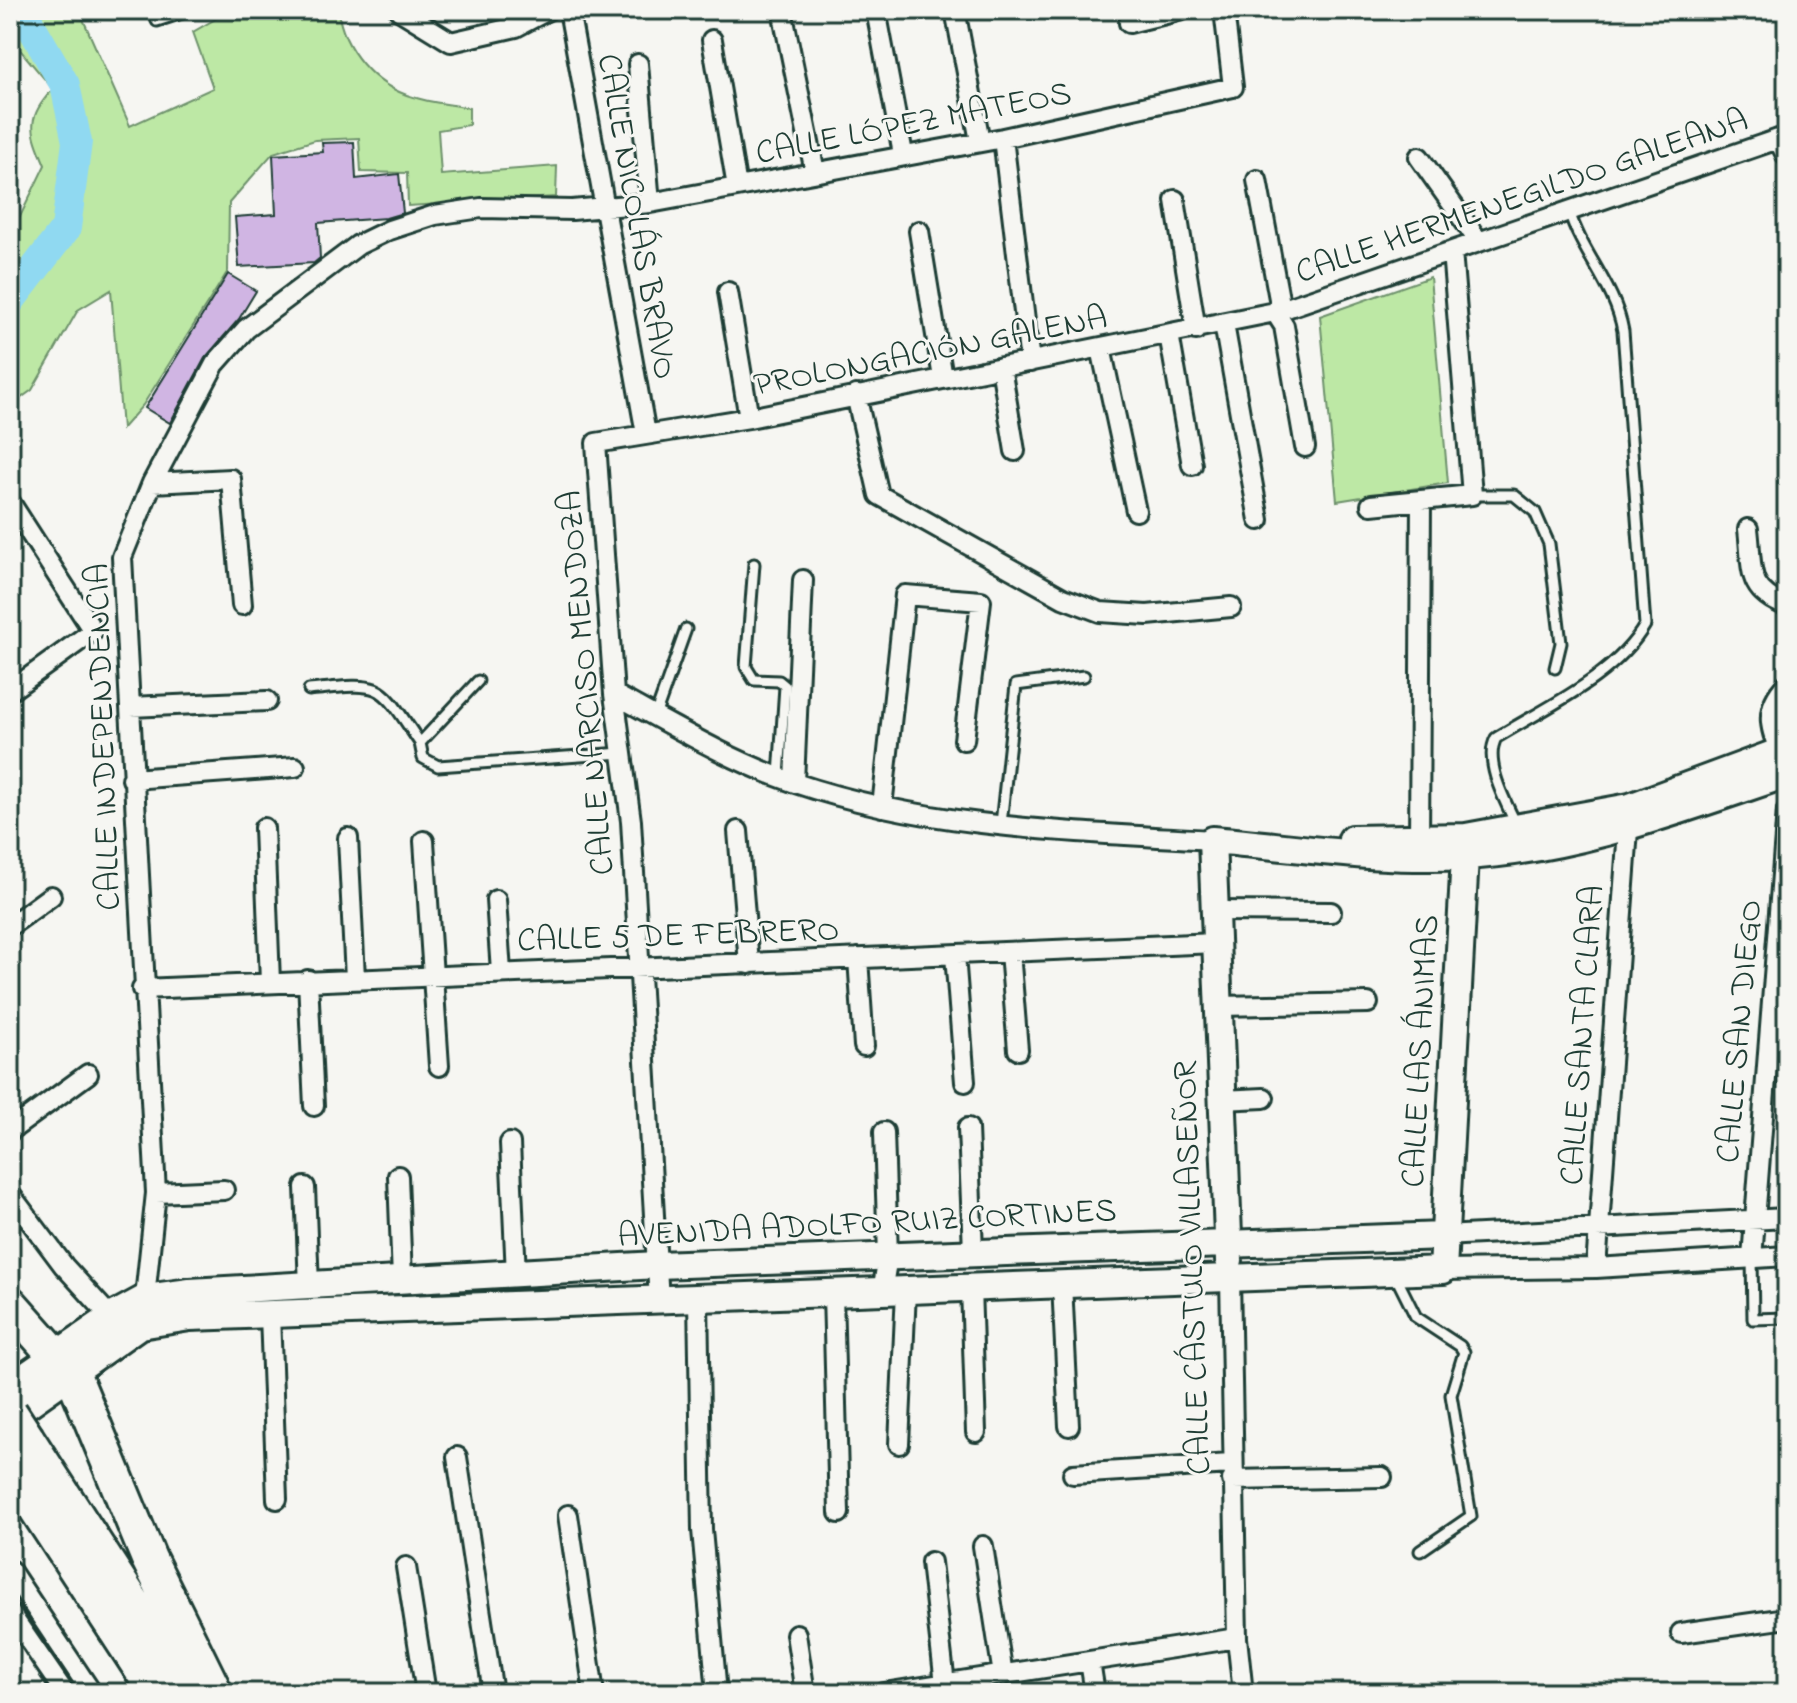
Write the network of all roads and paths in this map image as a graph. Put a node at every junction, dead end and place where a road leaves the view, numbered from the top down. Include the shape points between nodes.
1 (153, 10) edge
2 (191, 10) edge
3 (399, 10) edge
4 (548, 10) edge
5 (569, 10) edge
6 (876, 10) edge
7 (955, 10) edge
8 (1182, 10) edge
9 (1224, 10) edge
10 (784, 20) dead end
11 (1129, 23) dead end
12 (712, 40) dead end
13 (638, 64) dead end
14 (1003, 138) junction
15 (1783, 138) edge
16 (980, 141) junction
17 (903, 154) junction
18 (1419, 157) dead end
19 (1787, 157) edge
20 (815, 172) junction
21 (1257, 180) dead end
22 (737, 187) junction
23 (1175, 200) dead end
24 (650, 203) junction
25 (604, 206) junction
26 (1569, 211) junction
27 (919, 231) dead end
28 (1479, 242) junction
29 (1452, 251) junction
30 (728, 292) dead end
31 (1275, 312) junction
32 (1224, 324) junction
33 (1196, 330) junction
34 (1169, 334) junction
35 (1101, 348) junction
36 (1030, 362) junction
37 (1001, 367) junction
38 (943, 378) junction
39 (856, 395) junction
40 (749, 418) junction
41 (646, 434) junction
42 (596, 443) joint
43 (1305, 447) dead end
44 (1015, 451) dead end
45 (1192, 465) dead end
46 (152, 483) junction
47 (1472, 495) junction
48 (1421, 500) junction
49 (10, 502) edge
50 (1371, 505) dead end
51 (1136, 511) dead end
52 (1259, 520) dead end
53 (1748, 529) dead end
54 (754, 564) dead end
55 (803, 580) dead end
56 (242, 605) dead end
57 (1787, 606) edge
58 (1231, 607) dead end
59 (686, 629) dead end
60 (1555, 668) dead end
61 (1084, 676) dead end
62 (478, 681) dead end
63 (1787, 684) edge
64 (309, 690) dead end
65 (10, 691) edge
66 (614, 694) junction
67 (267, 701) dead end
68 (130, 707) junction
69 (655, 716) junction
70 (964, 740) dead end
71 (420, 743) junction
72 (622, 753) junction
73 (1785, 760) edge
74 (295, 767) dead end
75 (132, 779) junction
76 (786, 779) junction
77 (882, 807) junction
78 (1787, 810) edge
79 (1629, 817) junction
80 (1001, 824) junction
81 (264, 828) dead end
82 (1518, 829) junction
83 (738, 831) dead end
84 (348, 838) dead end
85 (1212, 840) junction
86 (424, 841) dead end
87 (1465, 846) junction
88 (1419, 847) junction
89 (51, 896) dead end
90 (496, 900) dead end
91 (1214, 911) junction
92 (1331, 912) dead end
93 (10, 926) edge
94 (1216, 943) junction
95 (1010, 952) junction
96 (955, 955) junction
97 (858, 958) junction
98 (749, 964) junction
99 (639, 968) junction
100 (501, 972) junction
101 (432, 976) junction
102 (355, 978) junction
103 (308, 980) junction
104 (270, 982) junction
105 (142, 989) junction
106 (1368, 1003) dead end
107 (1219, 1006) junction
108 (864, 1046) dead end
109 (1018, 1050) dead end
110 (1787, 1061) edge
111 (1767, 1062) junction
112 (439, 1066) dead end
113 (88, 1074) dead end
114 (965, 1082) dead end
115 (1264, 1098) dead end
116 (1222, 1100) junction
117 (314, 1106) dead end
118 (968, 1128) dead end
119 (10, 1131) edge
120 (884, 1132) dead end
121 (510, 1143) dead end
122 (398, 1176) dead end
123 (305, 1187) dead end
124 (224, 1190) dead end
125 (156, 1193) junction
126 (10, 1194) edge
127 (1787, 1218) edge
128 (1754, 1220) junction
129 (1598, 1229) junction
130 (1443, 1236) junction
131 (1228, 1242) junction
132 (973, 1251) junction
133 (888, 1256) junction
134 (1787, 1256) edge
135 (1752, 1258) junction
136 (657, 1265) junction
137 (1596, 1268) junction
138 (1443, 1270) junction
139 (568, 1271) junction
140 (1393, 1272) junction
141 (516, 1275) junction
142 (1230, 1278) junction
143 (402, 1279) junction
144 (1062, 1284) junction
145 (309, 1286) junction
146 (971, 1288) junction
147 (894, 1291) junction
148 (833, 1294) junction
149 (146, 1298) junction
150 (698, 1299) junction
151 (659, 1301) junction
152 (10, 1304) edge
153 (190, 1304) junction
154 (569, 1305) junction
155 (270, 1315) junction
156 (1787, 1318) edge
157 (126, 1326) junction
158 (65, 1366) junction
159 (10, 1387) edge
160 (16, 1423) edge
161 (1069, 1426) dead end
162 (976, 1432) dead end
163 (899, 1444) dead end
164 (457, 1457) dead end
165 (10, 1468) edge
166 (1231, 1472) junction
167 (1073, 1474) dead end
168 (1382, 1477) dead end
169 (277, 1499) dead end
170 (839, 1513) dead end
171 (568, 1515) dead end
172 (983, 1546) dead end
173 (1420, 1551) dead end
174 (931, 1562) dead end
175 (406, 1567) dead end
176 (10, 1570) edge
177 (10, 1613) edge
178 (1787, 1618) edge
179 (1681, 1633) dead end
180 (796, 1634) dead end
181 (1237, 1638) junction
182 (10, 1649) edge
183 (1090, 1661) junction
184 (1003, 1675) junction
185 (944, 1678) junction
186 (970, 1686) edge
187 (39, 1693) edge
188 (65, 1693) edge
189 (92, 1693) edge
190 (157, 1693) edge
191 (191, 1693) edge
192 (215, 1693) edge
193 (426, 1693) edge
194 (493, 1693) edge
195 (594, 1693) edge
196 (717, 1693) edge
197 (805, 1693) edge
198 (884, 1693) edge
199 (1095, 1693) edge
200 (1243, 1693) edge

1 - 2 lane via 157,21
3 - 4 street via 451,42 516,27
5 - 25 street, CALLE NICOLÁS BRAVO
6 - 17 street
7 - 16 street
8 - 11 street
9 - 14 street, CALLE LÓPEZ MATEOS via 1233,87
10 - 20 street
12 - 22 street
13 - 24 street
14 - 16 street, CALLE LÓPEZ MATEOS
14 - 36 street
15 - 19 street
15 - 26 street, CALLE HERMENEGILDO GALEANA
16 - 17 street, CALLE LÓPEZ MATEOS
17 - 20 street, CALLE LÓPEZ MATEOS
18 - 28 street
20 - 22 street, CALLE LÓPEZ MATEOS
21 - 31 street via 1280,304
22 - 24 street, CALLE LÓPEZ MATEOS
23 - 33 street
24 - 25 street, CALLE LÓPEZ MATEOS
25 - 41 street, CALLE NICOLÁS BRAVO
25 - 46 street, CALLE INDEPENDENCIA via 481,208 435,215 358,245 246,329 215,364
26 - 28 street, CALLE HERMENEGILDO GALEANA
26 - 82 lane via 1577,236 1609,286 1623,331 1645,625 1633,645 1598,673 1496,738 1491,760
27 - 38 street
28 - 29 street, CALLE HERMENEGILDO GALEANA
29 - 31 street, CALLE HERMENEGILDO GALEANA
29 - 47 street
30 - 40 street
31 - 32 street, PROLONGACIÓN GALENA
31 - 43 street via 1284,326
32 - 33 street, PROLONGACIÓN GALENA
32 - 52 street
33 - 34 street, PROLONGACIÓN GALENA
34 - 35 street, PROLONGACIÓN GALENA
34 - 45 street
35 - 36 street, PROLONGACIÓN GALENA
35 - 51 street
36 - 37 street, PROLONGACIÓN GALENA
37 - 38 street, PROLONGACIÓN GALENA
37 - 44 street
38 - 39 street, PROLONGACIÓN GALENA
39 - 40 street, PROLONGACIÓN GALENA
39 - 58 street via 879,495 1063,598 1100,612 1160,615
40 - 41 street, PROLONGACIÓN GALENA
41 - 42 street, PROLONGACIÓN GALENA
42 - 66 street, CALLE NARCISO MENDOZA
46 - 56 street via 231,479
46 - 68 street, CALLE INDEPENDENCIA via 122,557
47 - 48 street
47 - 60 lane via 1514,495 1535,512 1549,544 1561,643
48 - 50 street
48 - 88 street
49 - 65 street via 93,631
53 - 57 street via 1756,586 1765,599
54 - 76 lane via 746,667 754,680 785,686
55 - 76 street
59 - 69 lane
61 - 80 lane via 1016,685
62 - 71 lane
63 - 73 street via 1769,708 1770,730
64 - 71 lane via 374,687 385,693
66 - 69 street
66 - 72 street, CALLE NARCISO MENDOZA
67 - 68 street
68 - 75 street, CALLE INDEPENDENCIA
69 - 76 street via 717,751
70 - 77 street via 981,601 905,595
71 - 72 lane via 423,758 438,766
72 - 99 street, CALLE NARCISO MENDOZA
73 - 79 street
74 - 75 street
75 - 105 street, CALLE INDEPENDENCIA
76 - 77 street
77 - 80 street
78 - 111 street, CALLE SAN DIEGO
79 - 82 street
79 - 87 street via 1521,851
79 - 129 street, CALLE SANTA CLARA
80 - 85 street
81 - 104 street
82 - 87 street
83 - 98 street
84 - 102 street
85 - 88 street via 1318,849 1345,839
85 - 91 street, CALLE CÁSTULO VILLASEÑOR
86 - 101 street
87 - 88 street
87 - 130 street, CALLE LAS ÁNIMAS
89 - 93 street
90 - 100 street
91 - 92 street
91 - 94 street, CALLE CÁSTULO VILLASEÑOR
94 - 95 street, CALLE 5 DE FEBRERO
94 - 107 street, CALLE CÁSTULO VILLASEÑOR
95 - 96 street, CALLE 5 DE FEBRERO
95 - 109 street
96 - 97 street, CALLE 5 DE FEBRERO
96 - 114 street
97 - 98 street, CALLE 5 DE FEBRERO
97 - 108 street
98 - 99 street, CALLE 5 DE FEBRERO
99 - 100 street, CALLE 5 DE FEBRERO
99 - 136 street, CALLE NARCISO MENDOZA
100 - 101 street, CALLE 5 DE FEBRERO
101 - 102 street, CALLE 5 DE FEBRERO
101 - 112 street
102 - 103 street, CALLE 5 DE FEBRERO
103 - 104 street, CALLE 5 DE FEBRERO
103 - 117 street
104 - 105 street, CALLE 5 DE FEBRERO
105 - 125 street, CALLE INDEPENDENCIA
106 - 107 street
107 - 116 street, CALLE CÁSTULO VILLASEÑOR
110 - 111 street
111 - 128 street, CALLE SAN DIEGO
113 - 119 street
115 - 116 street
116 - 131 street, CALLE CÁSTULO VILLASEÑOR
118 - 132 street
120 - 133 street
121 - 141 street
122 - 143 street
123 - 145 street
124 - 125 street
125 - 149 street, CALLE INDEPENDENCIA
126 - 157 street via 64,1266
127 - 128 street, AVENIDA ADOLFO RUIZ CORTINES
128 - 129 street, AVENIDA ADOLFO RUIZ CORTINES
128 - 135 street, CALLE SAN DIEGO
129 - 130 street, AVENIDA ADOLFO RUIZ CORTINES
129 - 137 street, CALLE SANTA CLARA
130 - 131 street, AVENIDA ADOLFO RUIZ CORTINES
130 - 138 street, CALLE LAS ÁNIMAS
131 - 132 street, AVENIDA ADOLFO RUIZ CORTINES
131 - 142 street, CALLE CÁSTULO VILLASEÑOR
132 - 133 street, AVENIDA ADOLFO RUIZ CORTINES
133 - 136 street, AVENIDA ADOLFO RUIZ CORTINES
133 - 147 street
134 - 135 street, AVENIDA ADOLFO RUIZ CORTINES
135 - 137 street, AVENIDA ADOLFO RUIZ CORTINES
135 - 156 lane via 1753,1319
136 - 139 street, AVENIDA ADOLFO RUIZ CORTINES
136 - 151 street, CALLE NARCISO MENDOZA
137 - 138 street, AVENIDA ADOLFO RUIZ CORTINES
138 - 140 street, AVENIDA ADOLFO RUIZ CORTINES
139 - 141 street, AVENIDA ADOLFO RUIZ CORTINES
139 - 154 street
140 - 142 street, AVENIDA ADOLFO RUIZ CORTINES
140 - 173 lane via 1416,1317 1464,1352 1451,1395 1471,1516
141 - 143 street, AVENIDA ADOLFO RUIZ CORTINES
142 - 144 street, AVENIDA ADOLFO RUIZ CORTINES
142 - 166 street, CALLE CÁSTULO VILLASEÑOR
143 - 145 street, AVENIDA ADOLFO RUIZ CORTINES
144 - 146 street, AVENIDA ADOLFO RUIZ CORTINES
144 - 161 street
145 - 153 street, AVENIDA ADOLFO RUIZ CORTINES
146 - 147 street, AVENIDA ADOLFO RUIZ CORTINES
146 - 162 street
147 - 148 street, AVENIDA ADOLFO RUIZ CORTINES
147 - 163 street
148 - 150 street, AVENIDA ADOLFO RUIZ CORTINES
148 - 170 street
149 - 153 street, AVENIDA ADOLFO RUIZ CORTINES
149 - 157 street, AVENIDA ADOLFO RUIZ CORTINES
150 - 151 street, AVENIDA ADOLFO RUIZ CORTINES
150 - 196 street via 702,1530
151 - 154 street, AVENIDA ADOLFO RUIZ CORTINES
152 - 158 highway
153 - 155 street, AVENIDA ADOLFO RUIZ CORTINES
153 - 157 street, AVENIDA ADOLFO RUIZ CORTINES
154 - 155 street, AVENIDA ADOLFO RUIZ CORTINES
155 - 169 street
157 - 158 street, AVENIDA ADOLFO RUIZ CORTINES
158 - 159 street, AVENIDA ADOLFO RUIZ CORTINES
158 - 160 street, AVENIDA ADOLFO RUIZ CORTINES
158 - 192 highway via 149,1559
160 - 191 highway
164 - 194 street
165 - 190 highway
166 - 167 street
166 - 168 street
166 - 181 street, CALLE CÁSTULO VILLASEÑOR
171 - 195 street
172 - 184 street
174 - 185 street
175 - 193 street
176 - 189 street
177 - 188 street
178 - 179 street
180 - 197 street
181 - 183 street
181 - 200 street, CALLE CÁSTULO VILLASEÑOR
182 - 187 street
183 - 184 street
183 - 199 street
184 - 186 street
185 - 186 street
185 - 198 street

